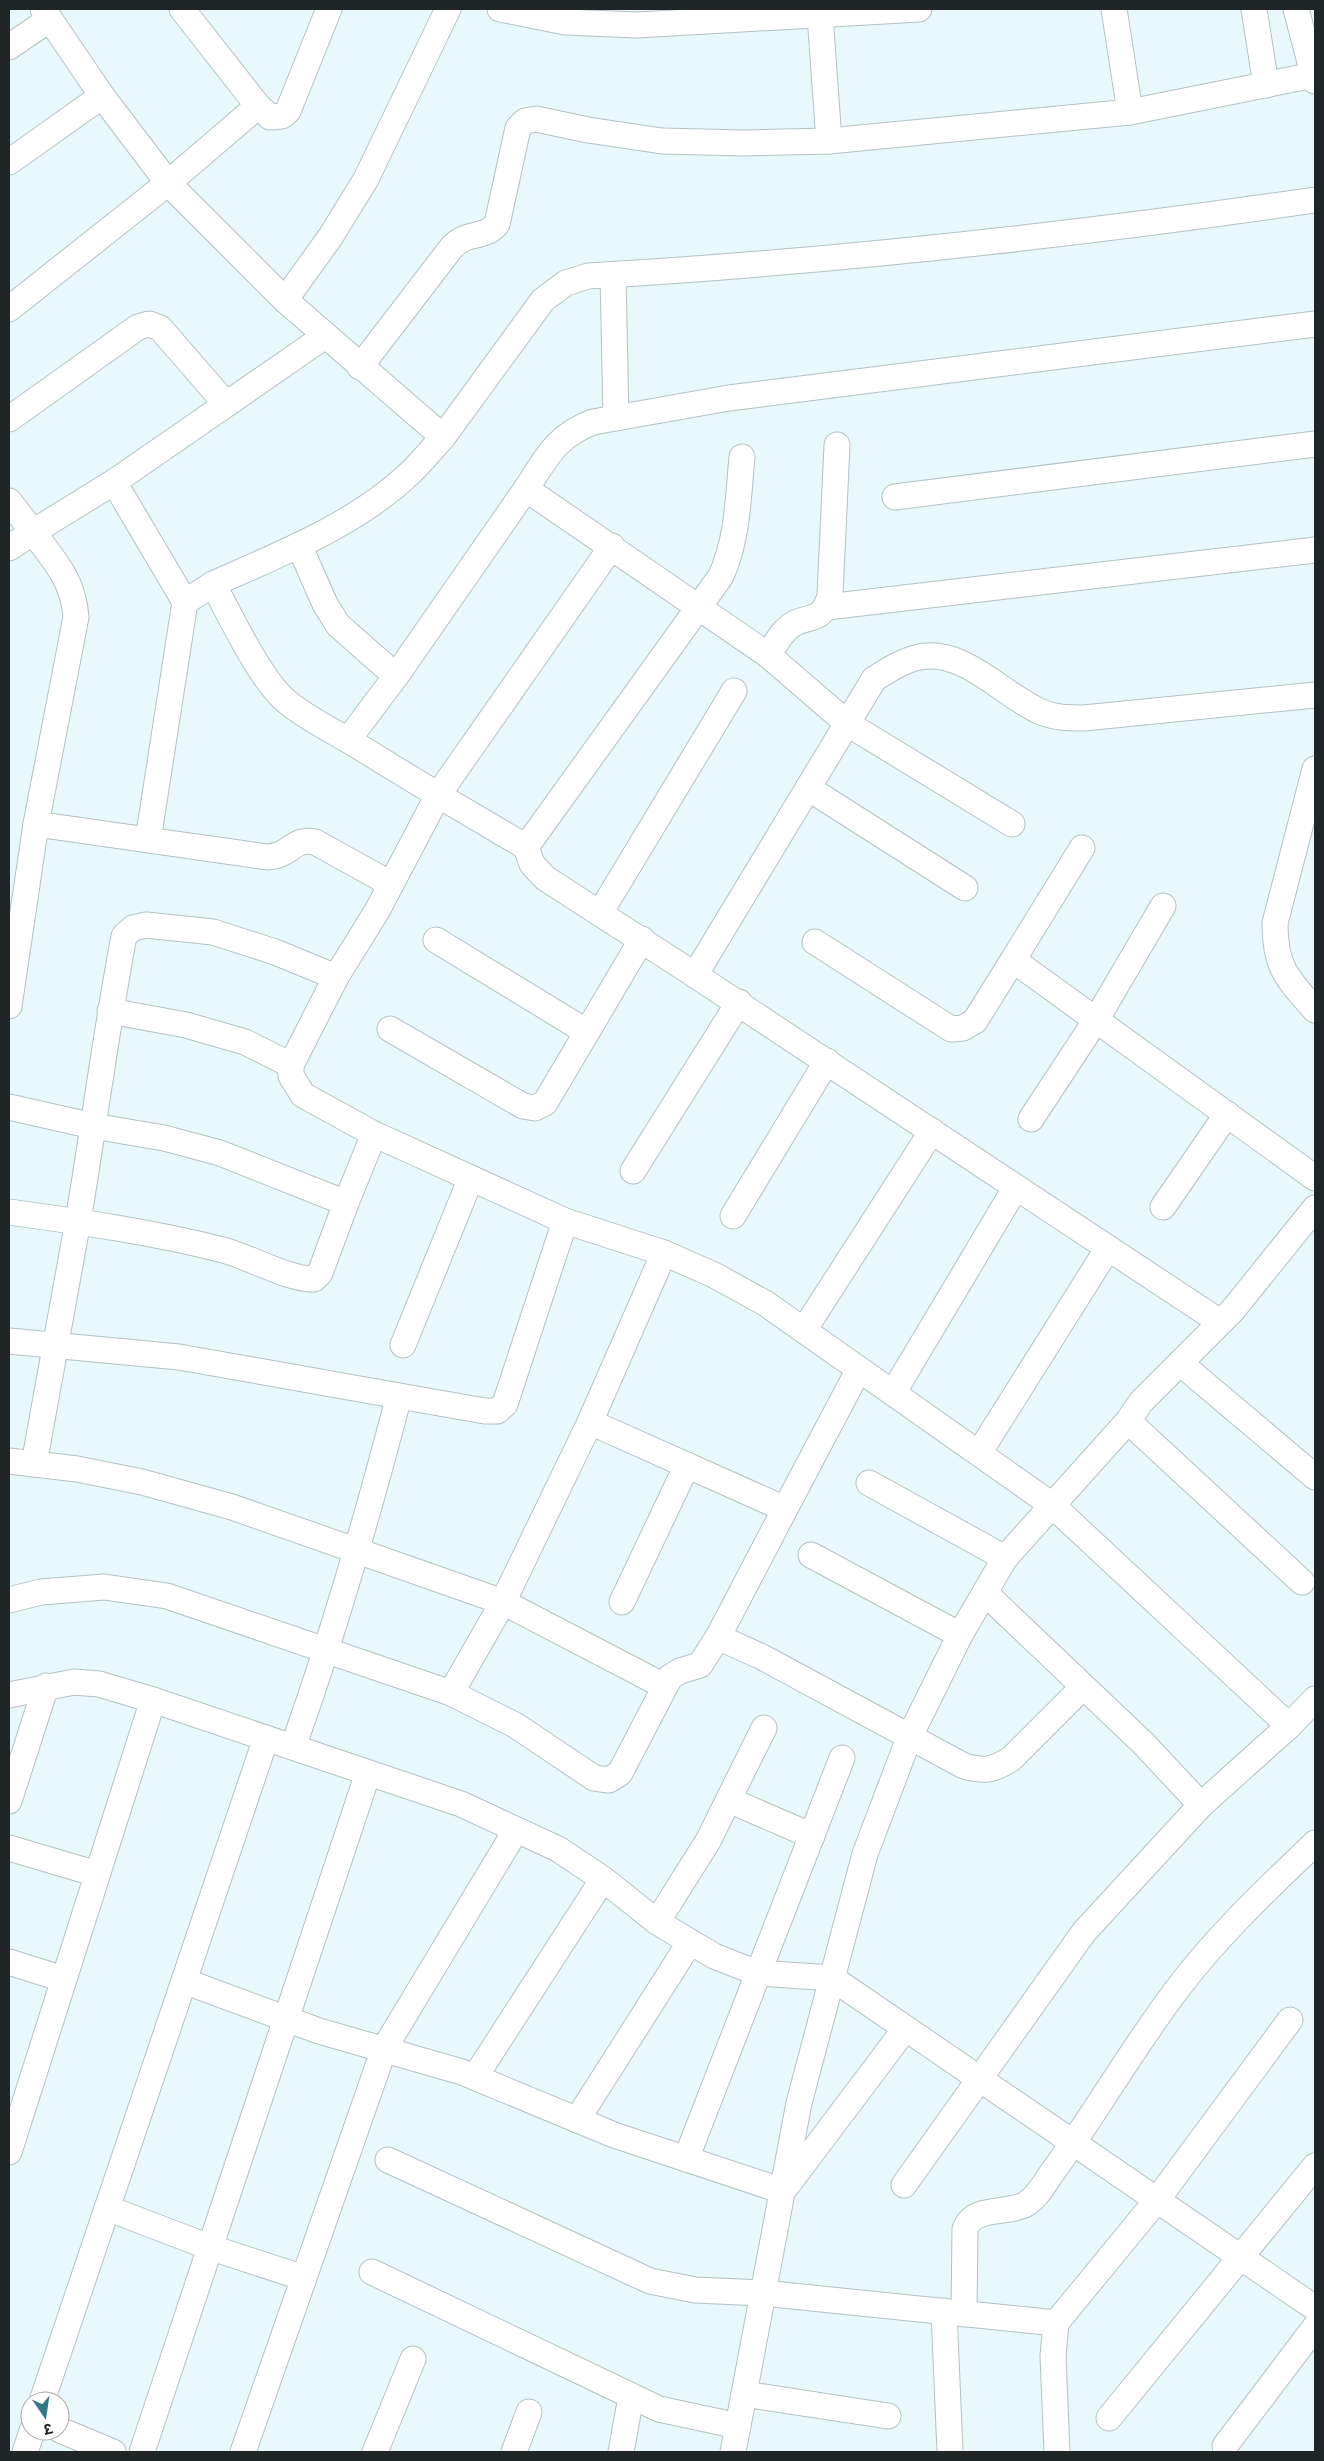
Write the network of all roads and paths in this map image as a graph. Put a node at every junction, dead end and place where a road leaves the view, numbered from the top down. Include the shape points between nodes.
1 (182, 9) edge
2 (329, 9) edge
3 (448, 9) edge
4 (500, 9) edge
5 (919, 9) edge
6 (1114, 9) edge
7 (1254, 9) edge
8 (1296, 9) edge
9 (46, 14) edge
10 (820, 16) junction
11 (9, 47) edge
12 (1315, 78) edge
13 (1266, 85) junction
14 (102, 96) junction
15 (258, 106) junction
16 (1130, 112) junction
17 (829, 141) junction
18 (9, 162) edge
19 (168, 183) junction
20 (1315, 200) edge
21 (613, 274) junction
22 (285, 300) junction
23 (9, 309) edge
24 (1315, 324) edge
25 (325, 336) junction
26 (360, 367) junction
27 (226, 404) junction
28 (616, 418) junction
29 (9, 419) edge
30 (442, 437) junction
31 (1315, 444) edge
32 (837, 445) dead end
33 (742, 457) dead end
34 (114, 482) junction
35 (526, 489) junction
36 (895, 497) dead end
37 (9, 501) edge
38 (33, 532) junction
39 (299, 545) junction
40 (612, 546) junction
41 (9, 548) edge
42 (1315, 550) edge
43 (213, 584) junction
44 (185, 602) junction
45 (827, 607) junction
46 (700, 608) junction
47 (768, 655) junction
48 (396, 676) junction
49 (734, 691) dead end
50 (1315, 695) edge
51 (848, 724) junction
52 (348, 740) junction
53 (1315, 769) edge
54 (808, 788) junction
55 (438, 795) junction
56 (36, 824) junction
57 (1012, 824) dead end
58 (148, 840) junction
59 (526, 847) junction
60 (1082, 848) dead end
61 (391, 884) junction
62 (965, 888) dead end
63 (1163, 906) dead end
64 (600, 913) junction
65 (642, 939) junction
66 (436, 940) dead end
67 (815, 942) dead end
68 (1013, 960) junction
69 (695, 976) junction
70 (336, 977) junction
71 (739, 1002) junction
72 (9, 1006) edge
73 (1315, 1010) edge
74 (110, 1011) junction
75 (1096, 1020) junction
76 (390, 1029) dead end
77 (587, 1032) junction
78 (827, 1061) junction
79 (291, 1064) junction
80 (9, 1107) edge
81 (1227, 1114) junction
82 (1031, 1119) dead end
83 (93, 1126) junction
84 (932, 1131) junction
85 (374, 1134) junction
86 (633, 1171) dead end
87 (471, 1178) junction
88 (1315, 1178) edge
89 (1016, 1187) junction
90 (346, 1203) junction
91 (1163, 1207) dead end
92 (1315, 1208) edge
93 (9, 1212) edge
94 (733, 1216) dead end
95 (565, 1221) junction
96 (78, 1222) junction
97 (1108, 1248) junction
98 (664, 1253) junction
99 (1220, 1322) junction
100 (804, 1330) junction
101 (9, 1341) edge
102 (54, 1345) junction
103 (403, 1345) dead end
104 (1180, 1363) junction
105 (859, 1369) junction
106 (893, 1393) junction
107 (400, 1396) junction
108 (1128, 1421) junction
109 (590, 1422) junction
110 (979, 1453) junction
111 (9, 1461) edge
112 (34, 1464) junction
113 (688, 1465) junction
114 (1315, 1477) edge
115 (870, 1483) dead end
116 (1052, 1505) junction
117 (786, 1509) junction
118 (358, 1552) junction
119 (811, 1555) dead end
120 (1005, 1558) junction
121 (1302, 1582) dead end
122 (985, 1593) junction
123 (9, 1600) edge
124 (503, 1602) junction
125 (622, 1602) dead end
126 (960, 1635) junction
127 (718, 1637) junction
128 (328, 1651) junction
129 (46, 1686) junction
130 (664, 1686) junction
131 (1083, 1686) junction
132 (451, 1693) junction
133 (9, 1695) edge
134 (1315, 1699) edge
135 (153, 1700) junction
136 (1289, 1726) junction
137 (764, 1728) dead end
138 (266, 1738) junction
139 (909, 1738) junction
140 (294, 1747) junction
141 (842, 1758) dead end
142 (368, 1773) junction
143 (729, 1800) junction
144 (9, 1801) edge
145 (1201, 1805) junction
146 (516, 1830) junction
147 (812, 1836) junction
148 (1315, 1843) edge
149 (9, 1848) edge
150 (97, 1874) junction
151 (603, 1879) junction
152 (657, 1922) junction
153 (690, 1942) junction
154 (9, 1962) edge
155 (757, 1973) junction
156 (832, 1978) junction
157 (63, 1979) junction
158 (184, 1981) junction
159 (285, 2018) junction
160 (1290, 2020) dead end
161 (905, 2029) junction
162 (384, 2049) junction
163 (475, 2077) junction
164 (980, 2079) junction
165 (577, 2120) junction
166 (1074, 2144) junction
167 (9, 2152) edge
168 (686, 2159) junction
169 (388, 2160) dead end
170 (1315, 2166) edge
171 (904, 2184) dead end
172 (783, 2191) junction
173 (1157, 2200) junction
174 (107, 2208) junction
175 (209, 2248) junction
176 (1239, 2256) junction
177 (372, 2272) dead end
178 (304, 2278) junction
179 (763, 2293) junction
180 (1315, 2308) edge
181 (954, 2312) junction
182 (1056, 2323) junction
183 (1315, 2327) edge
184 (413, 2359) dead end
185 (45, 2391) edge
186 (744, 2394) junction
187 (631, 2397) junction
188 (529, 2412) dead end
189 (888, 2416) dead end
190 (1108, 2418) dead end
191 (738, 2426) junction
192 (70, 2434) edge
193 (1225, 2446) dead end
194 (113, 2452) edge
195 (142, 2452) edge
196 (243, 2452) edge
197 (375, 2452) edge
198 (514, 2452) edge
199 (621, 2452) edge
200 (734, 2452) edge
201 (950, 2452) edge
202 (1057, 2452) edge

1 - 15 street
2 - 15 street via 288,111 282,116 270,117
3 - 22 street via 366,179 331,236
4 - 10 street via 565,22 637,25
5 - 10 street
6 - 16 street
7 - 13 street
8 - 12 street
9 - 11 street
9 - 14 street
10 - 17 street
12 - 13 street
13 - 16 street
14 - 18 street
14 - 19 street
15 - 19 street
16 - 17 street
17 - 26 street via 662,141 536,119 525,121 518,128 497,224 490,231 460,238
19 - 22 street
19 - 23 street
20 - 21 street via 964,246
21 - 28 street
21 - 30 street via 566,282 543,300
22 - 25 street
24 - 28 street via 729,398
25 - 26 street
25 - 27 street
26 - 30 street
27 - 29 street via 160,328 149,324 138,327
27 - 34 street
28 - 35 street via 575,428 559,440
30 - 39 street via 409,474 357,514
31 - 36 street
32 - 45 street
33 - 46 street via 730,555 721,576
34 - 38 street
34 - 44 street
35 - 40 street
35 - 48 street
37 - 38 street
38 - 41 street
38 - 56 street via 66,576 74,596 76,617
39 - 43 street
39 - 48 street via 324,604 338,625
40 - 46 street
40 - 55 street
42 - 45 street
43 - 44 street
43 - 52 street via 279,694 308,717
44 - 58 street
45 - 47 street via 821,614 787,628
46 - 47 street
46 - 59 street
47 - 51 street
48 - 52 street
49 - 64 street
50 - 51 street via 1059,718 1038,711 959,662 936,657 916,658 874,679
51 - 54 street
51 - 57 street
52 - 55 street
53 - 73 street via 1275,923 1275,949 1286,977
54 - 62 street
54 - 69 street
55 - 59 street
55 - 61 street
56 - 58 street
56 - 72 street
58 - 61 street via 268,857 279,857 297,842 306,840
59 - 64 street via 532,864 545,878
60 - 68 street
61 - 70 street
63 - 75 street
64 - 65 street
65 - 69 street
65 - 77 street
66 - 77 street
67 - 68 street via 951,1029 963,1028 975,1021
68 - 75 street
69 - 71 street
70 - 74 street via 275,952 213,932 146,925 133,928 124,936
70 - 79 street
71 - 78 street
71 - 86 street
74 - 79 street via 186,1025 236,1040
74 - 83 street
75 - 81 street
75 - 82 street
76 - 77 street via 523,1106 534,1108 545,1103
78 - 84 street
78 - 94 street
79 - 85 street via 291,1076 303,1095
80 - 83 street
81 - 88 street
81 - 91 street
83 - 90 street via 164,1138 220,1153
83 - 96 street
84 - 89 street
84 - 100 street
85 - 87 street
85 - 90 street
87 - 95 street
87 - 103 street
89 - 97 street
89 - 106 street
90 - 96 street via 320,1273 314,1279 303,1279 244,1255 183,1240
92 - 99 street
93 - 96 street
95 - 98 street
95 - 107 street via 505,1404 497,1411 486,1411
96 - 102 street
97 - 99 street
97 - 110 street
98 - 100 street via 765,1303
98 - 109 street
99 - 104 street
100 - 105 street
101 - 102 street
102 - 107 street via 180,1357
102 - 112 street
104 - 108 street via 1141,1402
104 - 114 street
105 - 106 street
105 - 117 street
106 - 110 street
107 - 118 street
108 - 116 street
108 - 121 street
109 - 113 street
109 - 124 street
110 - 116 street
111 - 112 street
112 - 118 street via 142,1482 232,1507
113 - 117 street
113 - 125 street
115 - 120 street
116 - 120 street
116 - 136 street
117 - 127 street
118 - 124 street
118 - 128 street
119 - 126 street
120 - 122 street
122 - 126 street
122 - 131 street
123 - 128 street via 41,1592 104,1587 167,1596
124 - 130 street
124 - 132 street
126 - 139 street
127 - 130 street via 700,1665 680,1671
127 - 139 street via 762,1657
128 - 132 street
128 - 140 street
129 - 133 street
129 - 135 street via 74,1682 99,1684
129 - 144 street
130 - 132 street via 620,1773 609,1780 594,1778 515,1725
131 - 139 street via 1011,1759 997,1768 980,1771 964,1766
131 - 145 street
134 - 136 street
135 - 138 street
135 - 150 street
136 - 145 street
137 - 143 street
138 - 140 street
138 - 158 street
139 - 156 street via 865,1854
140 - 142 street
141 - 147 street
142 - 146 street via 461,1804
142 - 159 street
143 - 147 street
143 - 152 street
145 - 164 street via 1084,1932
146 - 151 street via 558,1849
146 - 162 street
147 - 155 street
148 - 166 street via 1243,1912 1175,1992
149 - 150 street
150 - 157 street
151 - 152 street
151 - 163 street
152 - 153 street
153 - 155 street via 714,1956
153 - 165 street
154 - 157 street
155 - 156 street
155 - 168 street
156 - 161 street
156 - 172 street via 800,2103
157 - 167 street
158 - 159 street
158 - 174 street
159 - 162 street
159 - 175 street
160 - 173 street
161 - 164 street
161 - 172 street
162 - 163 street
162 - 178 street
163 - 165 street
164 - 166 street
164 - 171 street
165 - 168 street
166 - 173 street
166 - 181 street via 1026,2205 979,2214 968,2221
168 - 172 street
169 - 179 street via 650,2281 695,2290
170 - 176 street
172 - 179 street
173 - 176 street
173 - 182 street
174 - 175 street
174 - 185 street
175 - 178 street
175 - 195 street
176 - 180 street
176 - 190 street
177 - 187 street
178 - 196 street
179 - 181 street
179 - 186 street
181 - 182 street
181 - 201 street
182 - 202 street via 1053,2356
183 - 193 street
184 - 197 street
186 - 189 street
186 - 191 street
187 - 191 street via 659,2409
187 - 199 street
188 - 198 street
191 - 200 street
192 - 194 street

